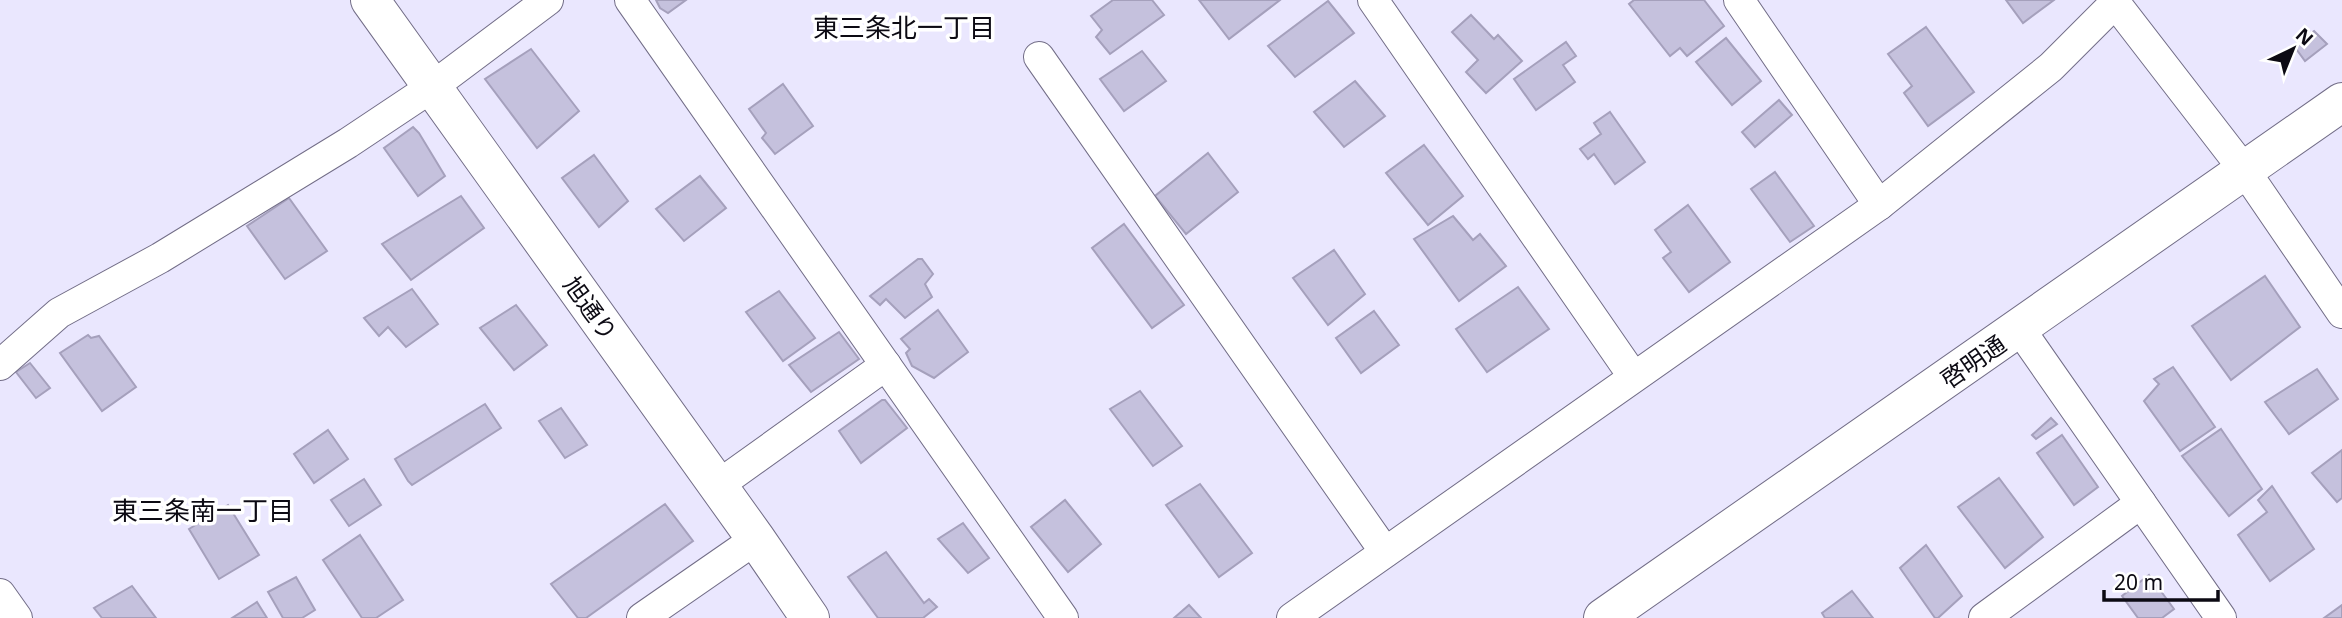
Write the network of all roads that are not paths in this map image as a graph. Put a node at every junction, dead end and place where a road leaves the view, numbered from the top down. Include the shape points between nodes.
1 (370, 0) edge
2 (548, 0) edge
3 (630, 0) edge
4 (1373, 0) edge
5 (1739, 0) edge
6 (2113, 1) edge
7 (1039, 57) dead end
8 (432, 87) junction
9 (2342, 102) edge
10 (2245, 171) junction
11 (1879, 205) junction
12 (2342, 313) edge
13 (2019, 328) junction
14 (0, 365) edge
15 (886, 365) junction
16 (1633, 376) junction
17 (718, 486) junction
18 (2141, 503) junction
19 (756, 539) junction
20 (1385, 552) junction
21 (0, 594) edge
22 (1617, 614) edge
23 (17, 618) edge
24 (642, 618) edge
25 (810, 618) edge
26 (1063, 618) edge
27 (1292, 618) edge
28 (1984, 618) edge
29 (2221, 618) edge

1 - 8 street, 旭通り
2 - 8 street
3 - 15 street
4 - 16 street
5 - 11 street
6 - 10 street
6 - 11 street via 2051,67
7 - 20 street
8 - 14 street via 172,251 59,313
8 - 17 street, 旭通り
9 - 10 street, 啓明通
10 - 12 street
10 - 13 street, 啓明通
11 - 16 street
13 - 18 street
13 - 22 street, 啓明通
15 - 17 street
15 - 26 street
16 - 20 street
17 - 19 street, 旭通り
18 - 28 street
18 - 29 street
19 - 24 street
19 - 25 street, 旭通り
20 - 27 street
21 - 23 street

